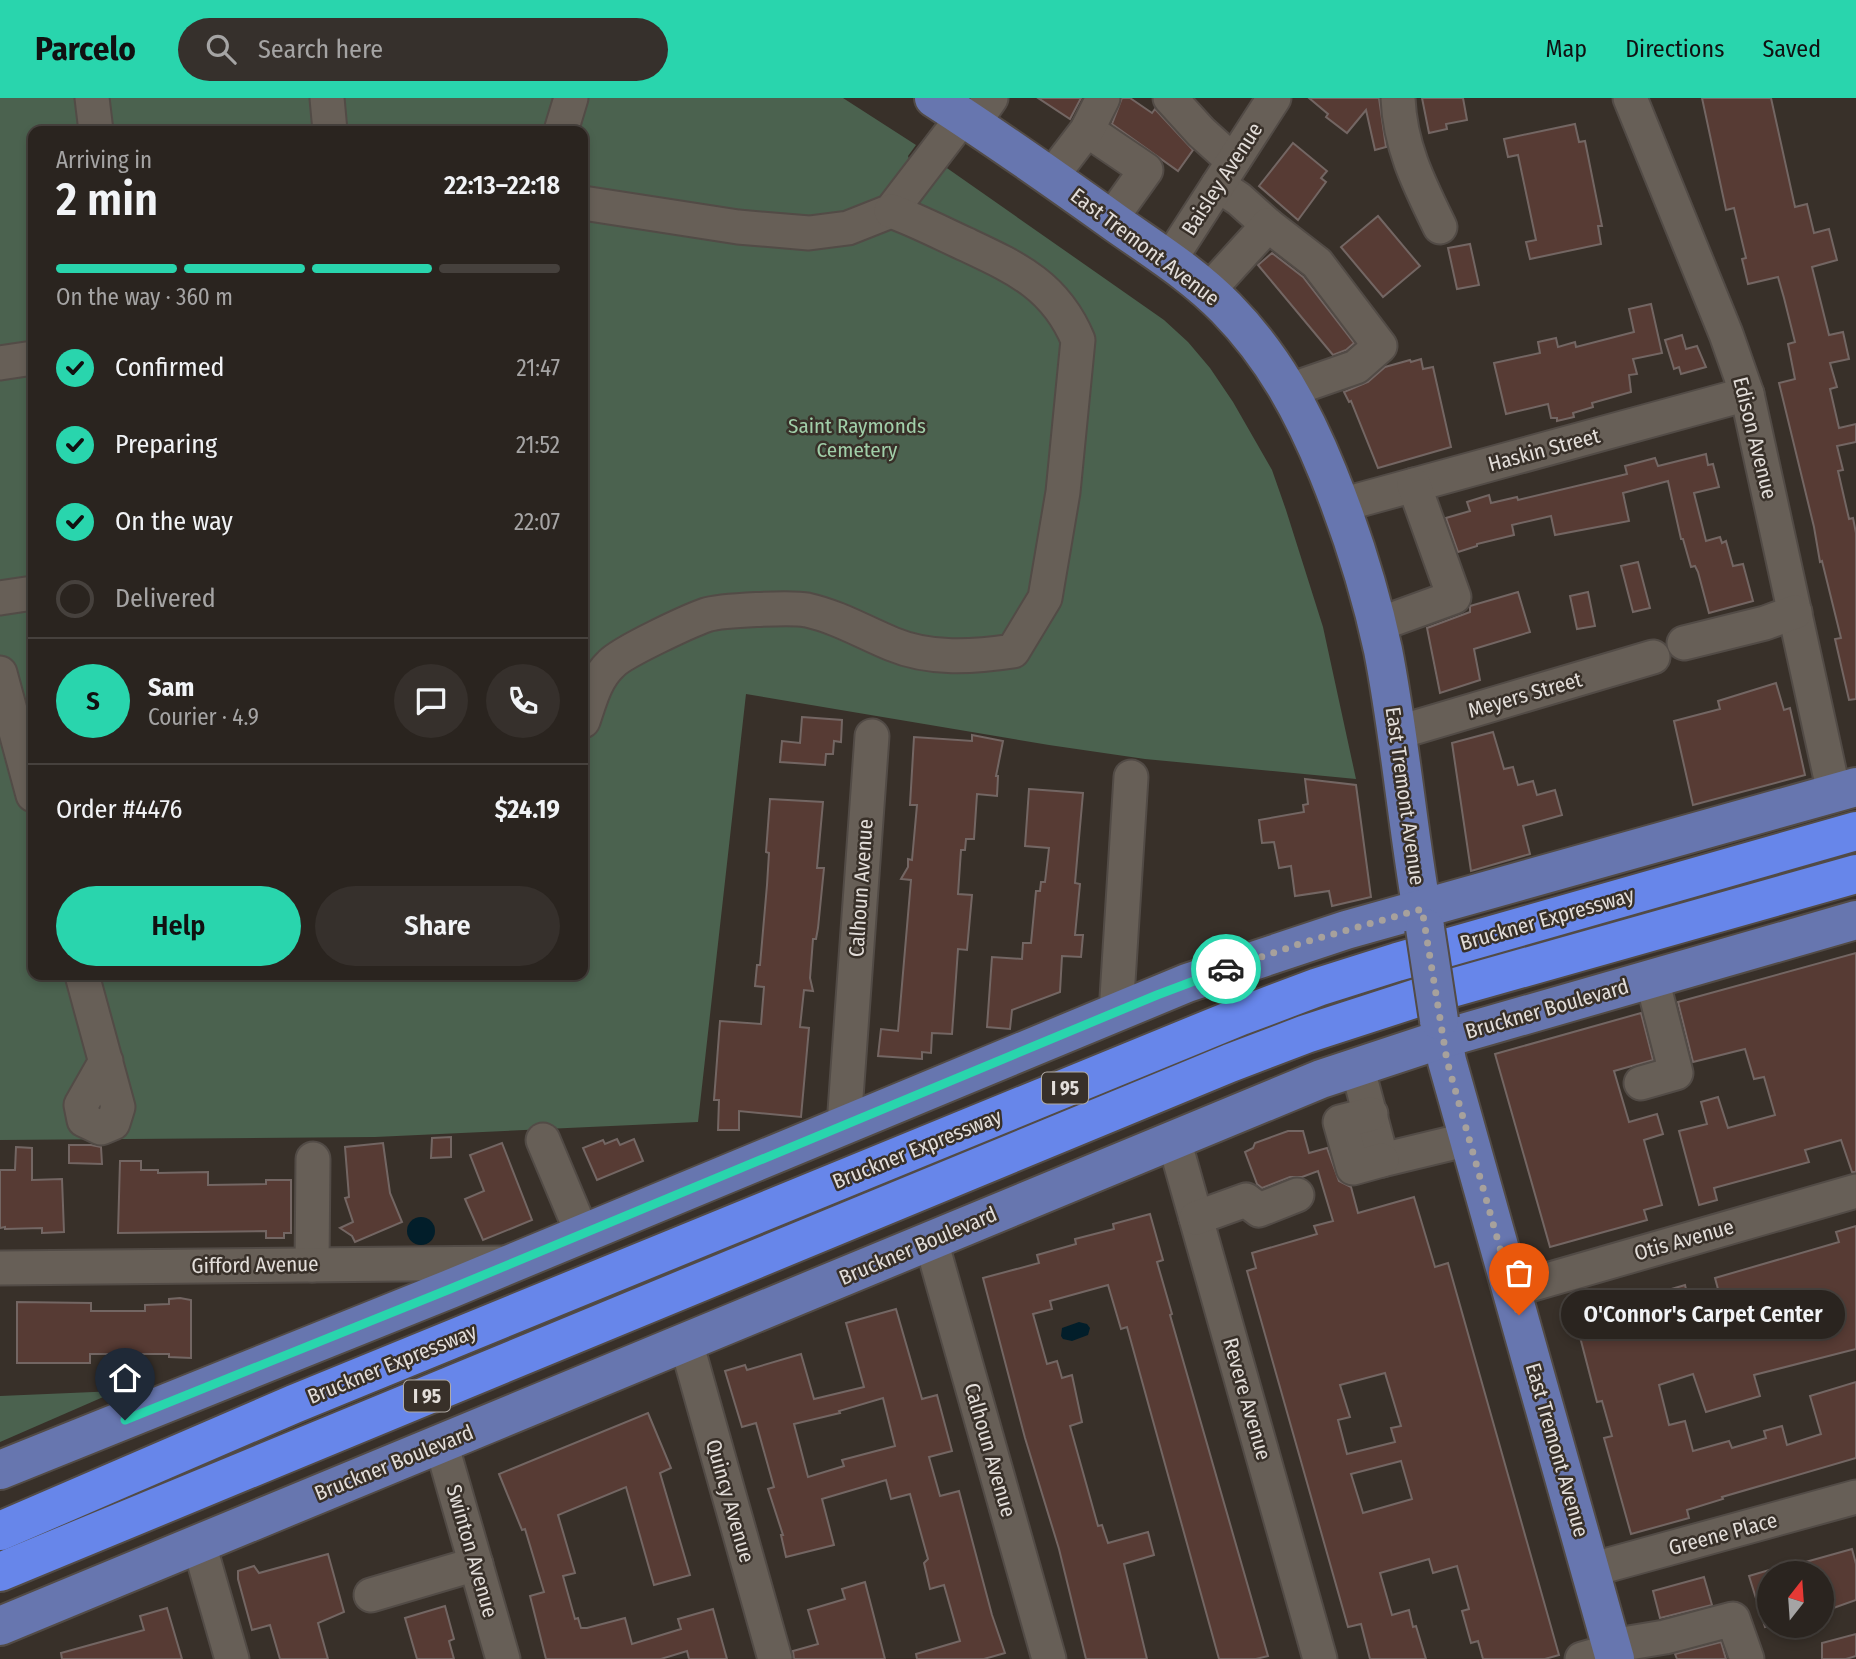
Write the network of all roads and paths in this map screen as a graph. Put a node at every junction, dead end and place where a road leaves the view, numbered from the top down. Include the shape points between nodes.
1 (92, 98) edge
2 (327, 98) edge
3 (571, 98) edge
4 (1103, 98) edge
5 (1170, 98) edge
6 (1274, 98) edge
7 (1398, 98) edge
8 (1630, 98) edge
9 (965, 109) edge
10 (95, 126) edge
11 (330, 126) edge
12 (563, 126) edge
13 (1087, 130) junction
14 (1226, 173) junction
15 (1051, 177) junction
16 (588, 204) edge
17 (891, 211) junction
18 (1111, 219) junction
19 (1268, 225) junction
20 (1440, 227) dead end
21 (1169, 261) junction
22 (1208, 291) junction
23 (28, 359) edge
24 (0, 363) edge
25 (1290, 390) junction
26 (1747, 394) junction
27 (1414, 485) junction
28 (1340, 505) junction
29 (28, 594) edge
30 (0, 598) edge
31 (1795, 612) junction
32 (1377, 625) junction
33 (1684, 643) dead end
34 (1653, 657) dead end
35 (0, 673) edge
36 (588, 706) edge
37 (1396, 733) junction
38 (872, 736) dead end
39 (28, 777) edge
40 (1131, 777) dead end
41 (1845, 790) edge
42 (1856, 831) edge
43 (1856, 874) edge
44 (1423, 918) junction
45 (1856, 920) edge
46 (1652, 979) junction
47 (83, 980) edge
48 (1116, 1013) junction
49 (1441, 1030) junction
50 (106, 1061) dead end
51 (1357, 1066) junction
52 (1641, 1083) dead end
53 (844, 1125) junction
54 (1469, 1139) junction
55 (542, 1140) dead end
56 (1174, 1140) junction
57 (313, 1159) dead end
58 (1856, 1191) edge
59 (1297, 1195) dead end
60 (1196, 1218) junction
61 (582, 1233) junction
62 (930, 1241) junction
63 (510, 1263) junction
64 (312, 1265) junction
65 (0, 1268) edge
66 (1512, 1290) junction
67 (685, 1342) junction
68 (294, 1404) junction
69 (441, 1443) junction
70 (0, 1471) edge
71 (222, 1482) junction
72 (1856, 1497) edge
73 (0, 1516) edge
74 (0, 1531) edge
75 (199, 1544) junction
76 (476, 1564) junction
77 (1590, 1570) junction
78 (0, 1572) edge
79 (371, 1595) dead end
80 (0, 1598) edge
81 (0, 1626) edge
82 (1605, 1654) edge
83 (232, 1659) edge
84 (503, 1659) edge
85 (775, 1659) edge
86 (1049, 1659) edge
87 (1320, 1659) edge
88 (1747, 1659) edge

1 - 10 street
2 - 11 street
3 - 12 street
4 - 13 street
5 - 14 street via 1201,132
6 - 14 street, Baisley Avenue
7 - 20 street via 1413,172
8 - 26 street, Edison Avenue
9 - 15 main road, East Tremont Avenue
9 - 17 street
13 - 15 street
13 - 18 street via 1146,170
14 - 19 street via 1239,200
14 - 21 street, Baisley Avenue
15 - 18 main road, East Tremont Avenue
16 - 17 street via 808,233 848,228
17 - 36 street via 1016,268 1069,318 1078,340 1063,492 1045,598 1024,634 1013,651 971,657 921,653 805,609 708,614 611,663
18 - 21 main road, East Tremont Avenue
19 - 22 street
19 - 25 street via 1317,264 1380,346 1356,367
21 - 22 main road, East Tremont Avenue
22 - 25 main road, East Tremont Avenue via 1251,335
23 - 24 street
25 - 28 main road, East Tremont Avenue
26 - 27 street, Haskin Street
26 - 31 street, Edison Avenue
27 - 28 street, Haskin Street
27 - 32 street via 1454,597
28 - 32 main road, East Tremont Avenue
29 - 30 street
31 - 33 street
31 - 41 street, Edison Avenue
32 - 37 main road, East Tremont Avenue
34 - 37 street, Meyers Street
35 - 39 street
37 - 44 main road, East Tremont Avenue
38 - 53 street, Calhoun Avenue
40 - 48 street
41 - 44 main road
42 - 68 highway, Bruckner Expressway / I 95 via 1408,959 1280,1001
43 - 71 highway, Bruckner Expressway / I 95 via 1420,998 1293,1039
44 - 48 main road via 1292,946
44 - 49 main road, East Tremont Avenue, bridge
45 - 46 main road, Bruckner Boulevard
46 - 49 main road, Bruckner Boulevard
46 - 52 street via 1676,1073
47 - 50 street
48 - 53 main road
49 - 51 main road, Bruckner Boulevard
49 - 54 main road, East Tremont Avenue
51 - 54 street via 1371,1114 1340,1122 1353,1168
51 - 56 main road, Bruckner Boulevard
53 - 61 main road
54 - 66 main road, East Tremont Avenue
55 - 61 street
56 - 60 street, Revere Avenue
56 - 62 main road, Bruckner Boulevard
57 - 64 street
58 - 66 street, Otis Avenue
59 - 60 street via 1259,1210 1246,1200
60 - 87 street, Revere Avenue
61 - 63 main road
62 - 67 main road, Bruckner Boulevard
62 - 86 street, Calhoun Avenue
63 - 64 street, Gifford Avenue
63 - 70 main road
64 - 65 street, Gifford Avenue
66 - 77 main road, East Tremont Avenue
67 - 69 main road, Bruckner Boulevard
67 - 85 street, Quincy Avenue
68 - 73 highway, I 95
68 - 74 highway, Bruckner Expressway
69 - 75 main road, Bruckner Boulevard
69 - 76 street, Swinton Avenue
71 - 78 highway, Bruckner Expressway / I 95
71 - 80 highway
72 - 77 street, Greene Place
75 - 81 main road, Bruckner Boulevard
75 - 83 street
76 - 79 street
76 - 84 street, Swinton Avenue
77 - 82 main road, East Tremont Avenue
82 - 88 street via 1733,1619

